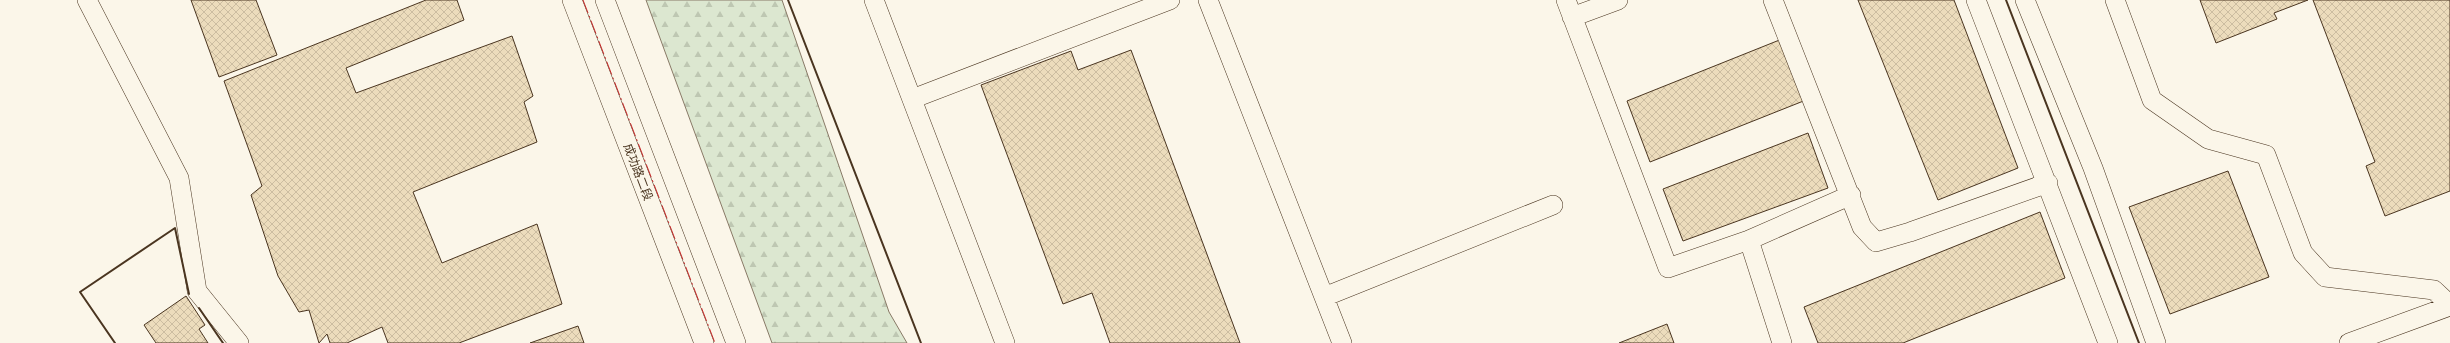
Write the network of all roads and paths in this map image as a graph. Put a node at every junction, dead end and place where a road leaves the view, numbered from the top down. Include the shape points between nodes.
1 (87, 0) edge
2 (572, 0) edge
3 (605, 0) edge
4 (874, 0) edge
5 (1170, 0) edge
6 (1208, 0) edge
7 (1618, 0) edge
8 (1773, 0) edge
9 (1976, 0) edge
10 (2025, 0) edge
11 (2115, 0) edge
12 (1569, 8) edge
13 (912, 99) junction
14 (2048, 183) junction
15 (1851, 195) junction
16 (1553, 205) dead end
17 (1749, 240) junction
18 (1324, 297) junction
19 (2450, 306) edge
20 (239, 343) edge
21 (704, 343) edge
22 (736, 343) edge
23 (1005, 343) edge
24 (1342, 343) edge
25 (1782, 343) edge
26 (2108, 343) edge
27 (2156, 343) edge
28 (2349, 343) edge

1 - 20 street via 179,178 197,291
2 - 21 street, 成功路二段
3 - 22 street
4 - 13 street
5 - 13 street
6 - 18 street
7 - 12 street
8 - 15 street
9 - 14 street
10 - 27 street via 2093,168
11 - 19 street via 2152,100 2208,139 2266,155 2303,254 2325,277 2434,290
12 - 17 street via 1668,268
13 - 23 street
14 - 15 street via 1876,242 1862,227
14 - 26 street
15 - 17 street
16 - 18 street
17 - 25 street
18 - 24 street
19 - 28 street

